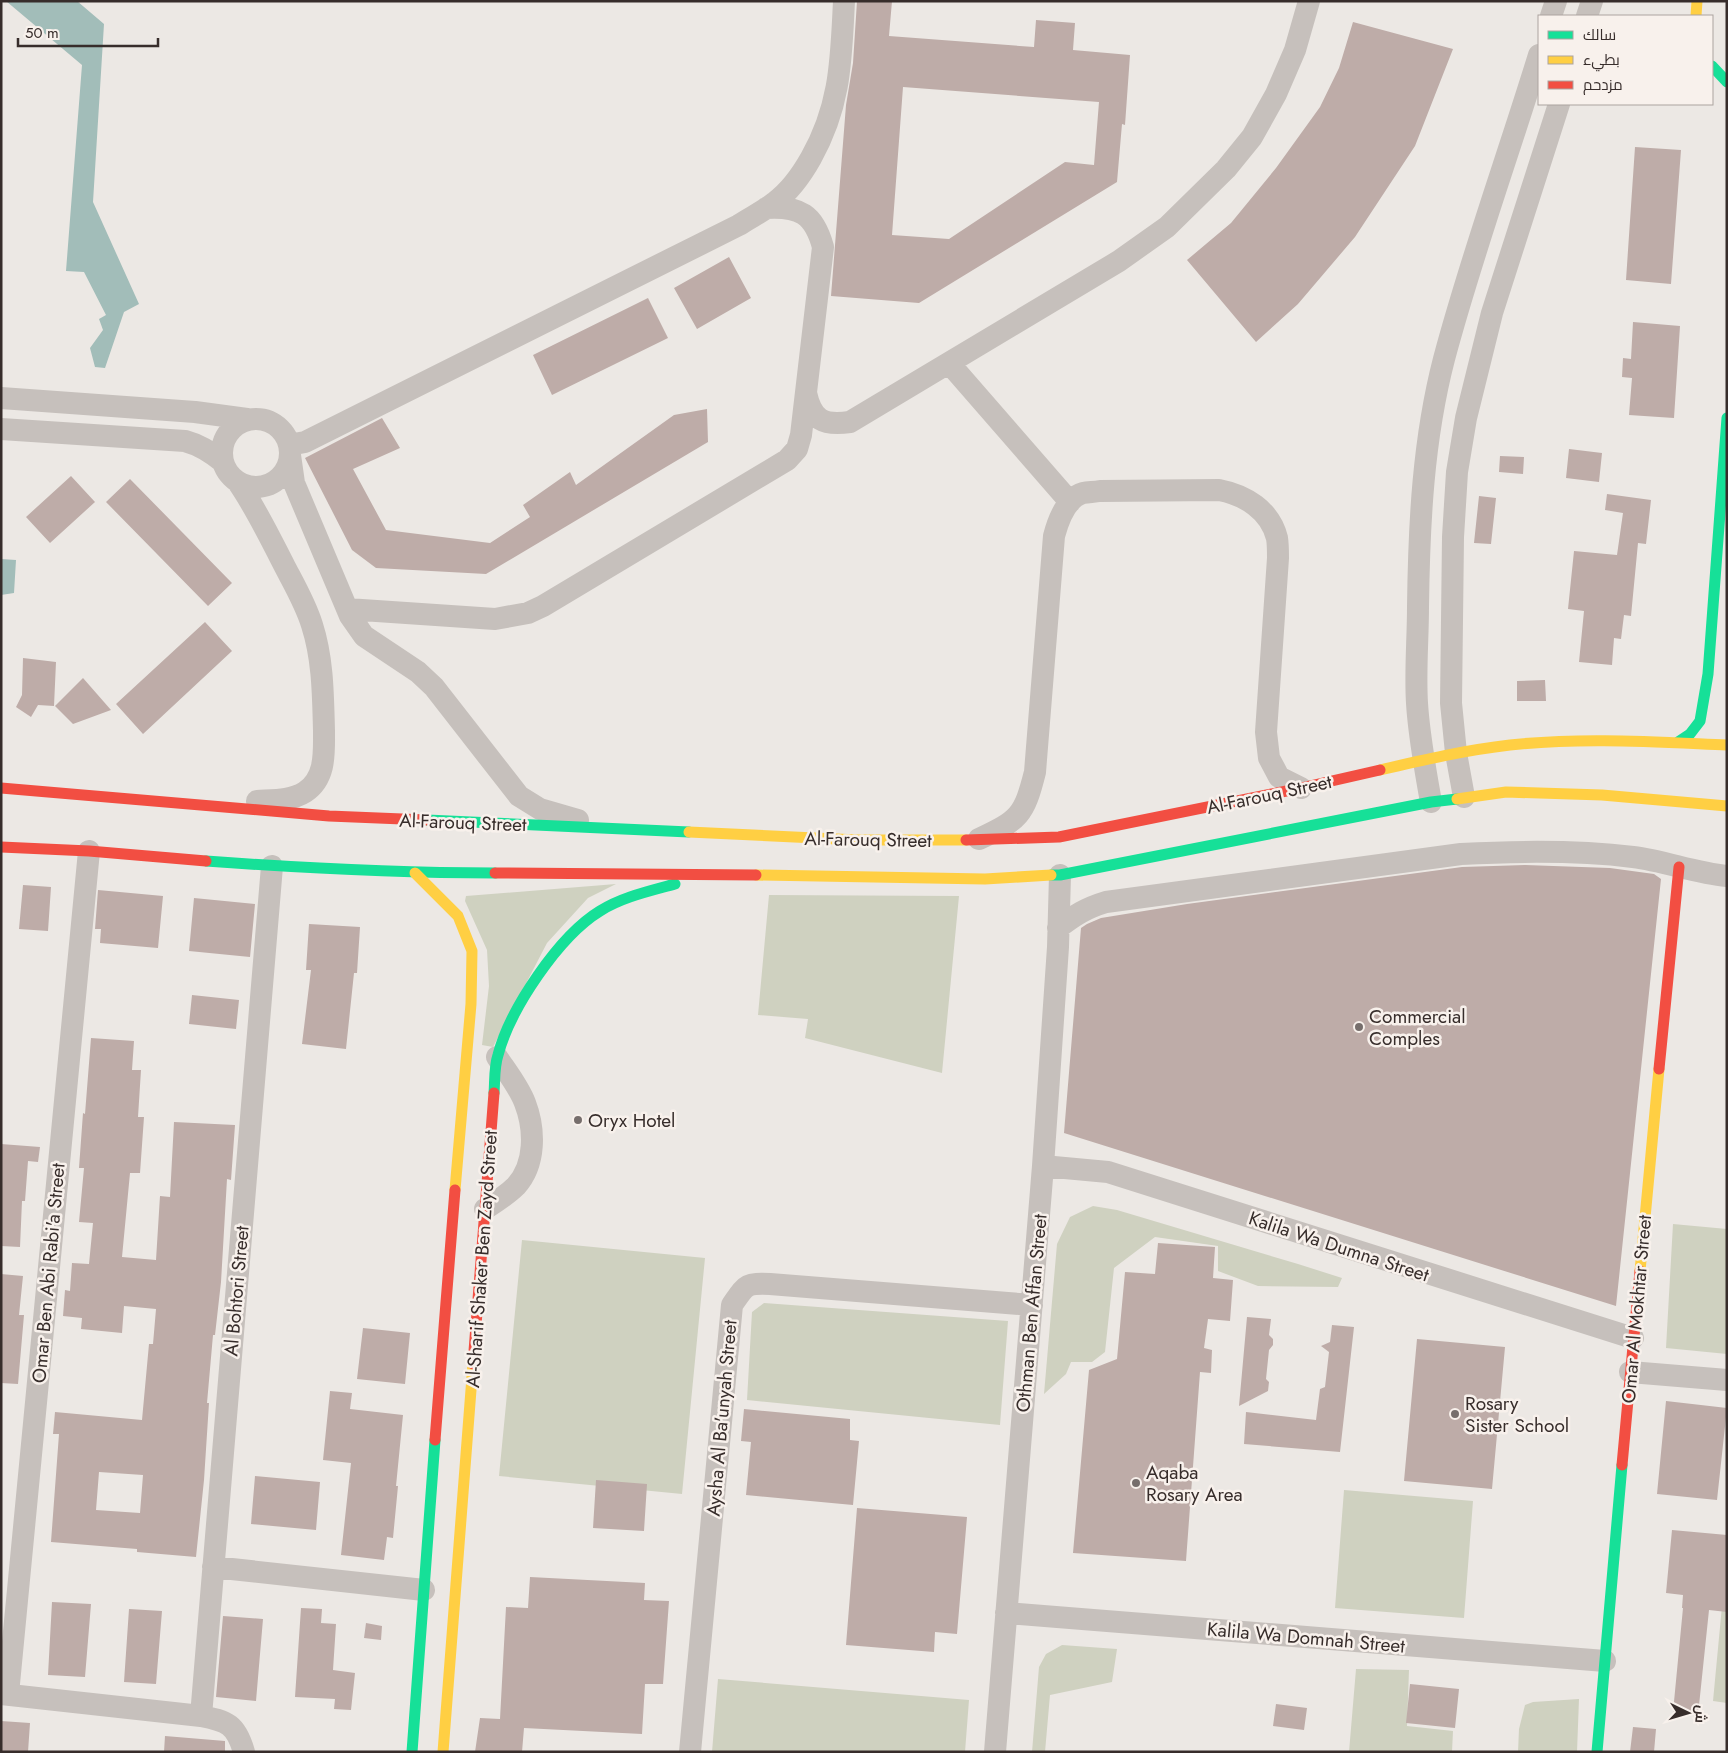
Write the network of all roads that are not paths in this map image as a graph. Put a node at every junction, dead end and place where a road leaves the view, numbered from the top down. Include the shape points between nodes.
1 (844, 1) edge
2 (1309, 1) edge
3 (1556, 1) edge
4 (1592, 1) edge
5 (1697, 1) edge
6 (1551, 15) edge
7 (1587, 15) edge
8 (1696, 15) edge
9 (1538, 58) edge
10 (1713, 67) edge
11 (1727, 82) edge
12 (1559, 105) edge
13 (766, 208) junction
14 (949, 362) junction
15 (806, 392) junction
16 (1, 398) edge
17 (1727, 418) edge
18 (248, 419) junction
19 (1, 429) edge
20 (290, 450) junction
21 (223, 462) junction
22 (237, 481) junction
23 (1070, 502) junction
24 (347, 609) junction
25 (1678, 742) junction
26 (1727, 745) edge
27 (1456, 753) junction
28 (1423, 760) junction
29 (1, 788) edge
30 (1301, 788) junction
31 (1464, 798) junction
32 (1431, 802) junction
33 (200, 805) junction
34 (1727, 806) edge
35 (614, 828) junction
36 (977, 840) junction
37 (1, 847) edge
38 (89, 851) junction
39 (272, 866) junction
40 (1679, 867) junction
41 (415, 873) junction
42 (702, 874) junction
43 (1060, 875) junction
44 (1727, 876) edge
45 (1058, 928) junction
46 (497, 1058) junction
47 (1043, 1166) junction
48 (486, 1209) junction
49 (1032, 1305) junction
50 (1633, 1338) junction
51 (1630, 1372) junction
52 (1727, 1380) edge
53 (11, 1562) edge
54 (213, 1567) junction
55 (424, 1590) junction
56 (1006, 1612) junction
57 (1605, 1661) junction
58 (5, 1694) edge
59 (200, 1716) junction
60 (244, 1752) edge
61 (412, 1752) edge
62 (443, 1752) edge
63 (690, 1752) edge
64 (995, 1752) edge
65 (1597, 1752) edge

1 - 13 street via 837,91 830,117 802,174 776,202
2 - 14 street via 1295,50 1252,137 1198,198 1167,227 1119,261
3 - 6 street
4 - 7 street
5 - 8 main road
9 - 28 street via 1460,304 1432,412 1419,534 1417,702
10 - 11 main road
12 - 27 street via 1492,313 1466,418 1457,472 1451,702
13 - 15 street via 784,207 806,216 818,230 823,247
13 - 20 street via 739,225
14 - 15 street via 850,422 834,424 815,415 809,407
14 - 23 street
15 - 24 street via 799,442 787,460 544,606 528,613 495,619
16 - 18 street
17 - 25 main road via 1708,674 1700,721
18 - 20 street via 258,418 278,426 285,434
18 - 21 street via 238,424 224,440
19 - 21 street via 185,441 210,451
20 - 22 street via 287,467 271,484 248,486
20 - 24 street via 294,483
21 - 22 street
22 - 33 street via 257,512 313,627 323,685 324,757 321,773 304,793 288,798
23 - 30 street via 1081,493 1100,491 1219,490 1234,493 1260,508 1277,538 1278,558 1266,732 1270,758 1279,777
23 - 36 street via 1060,517 1054,536 1035,772 1029,796 1019,816
24 - 35 street via 364,636 418,672 434,687 520,796 540,809
25 - 26 main road, Al-Farouq Street
25 - 27 main road, Al-Farouq Street via 1551,742
27 - 28 main road, Al-Farouq Street
27 - 31 street
28 - 30 main road, Al-Farouq Street
28 - 32 street
29 - 33 main road, Al-Farouq Street
30 - 36 main road, Al-Farouq Street via 1059,837
31 - 32 main road, Al-Farouq Street
31 - 34 main road, Al-Farouq Street via 1506,792 1551,792
32 - 43 main road, Al-Farouq Street
33 - 35 main road, Al-Farouq Street via 329,816
35 - 36 main road, Al-Farouq Street via 858,840
37 - 38 main road, Al-Farouq Street
38 - 39 main road, Al-Farouq Street
38 - 53 street, Omar Ben Abi Rabi'a Street
39 - 41 main road, Al-Farouq Street
39 - 54 street, Al Bohtori Street
40 - 44 street
40 - 45 street via 1635,857 1592,853 1461,854 1106,902 1088,907
40 - 50 main road, Omar Al Mokhtar Street
41 - 42 main road, Al-Farouq Street
41 - 55 main road, Al-Sharif Shaker Ben Zayd Street via 458,916 472,951 440,1421
42 - 43 main road, Al-Farouq Street via 985,879
42 - 46 main road, Al-Sharif Shaker Ben Zayd Street via 620,900 586,920 555,954 517,1008
43 - 45 street, Othman Ben Affan Street
45 - 47 street, Othman Ben Affan Street
46 - 48 main road, Al-Sharif Shaker Ben Zayd Street
46 - 48 street via 525,1102 532,1126 532,1150 517,1185
47 - 49 street, Othman Ben Affan Street
47 - 50 street, Kalila Wa Dumna Street via 1108,1172
48 - 62 main road, Al-Sharif Shaker Ben Zayd Street via 465,1421
49 - 56 street, Othman Ben Affan Street
49 - 63 street, Aysha Al Ba'unyah Street via 770,1284 744,1287 732,1305
50 - 51 main road, Omar Al Mokhtar Street
51 - 52 street
51 - 57 main road, Omar Al Mokhtar Street
53 - 58 street, Omar Ben Abi Rabi'a Street
54 - 55 street
54 - 59 street, Al Bohtori Street
55 - 61 main road, Al-Sharif Shaker Ben Zayd Street
56 - 57 street, Kalila Wa Domnah Street
56 - 64 street, Othman Ben Affan Street
57 - 65 main road, Omar Al Mokhtar Street
58 - 59 street
59 - 60 street via 220,1720 232,1727 240,1736

